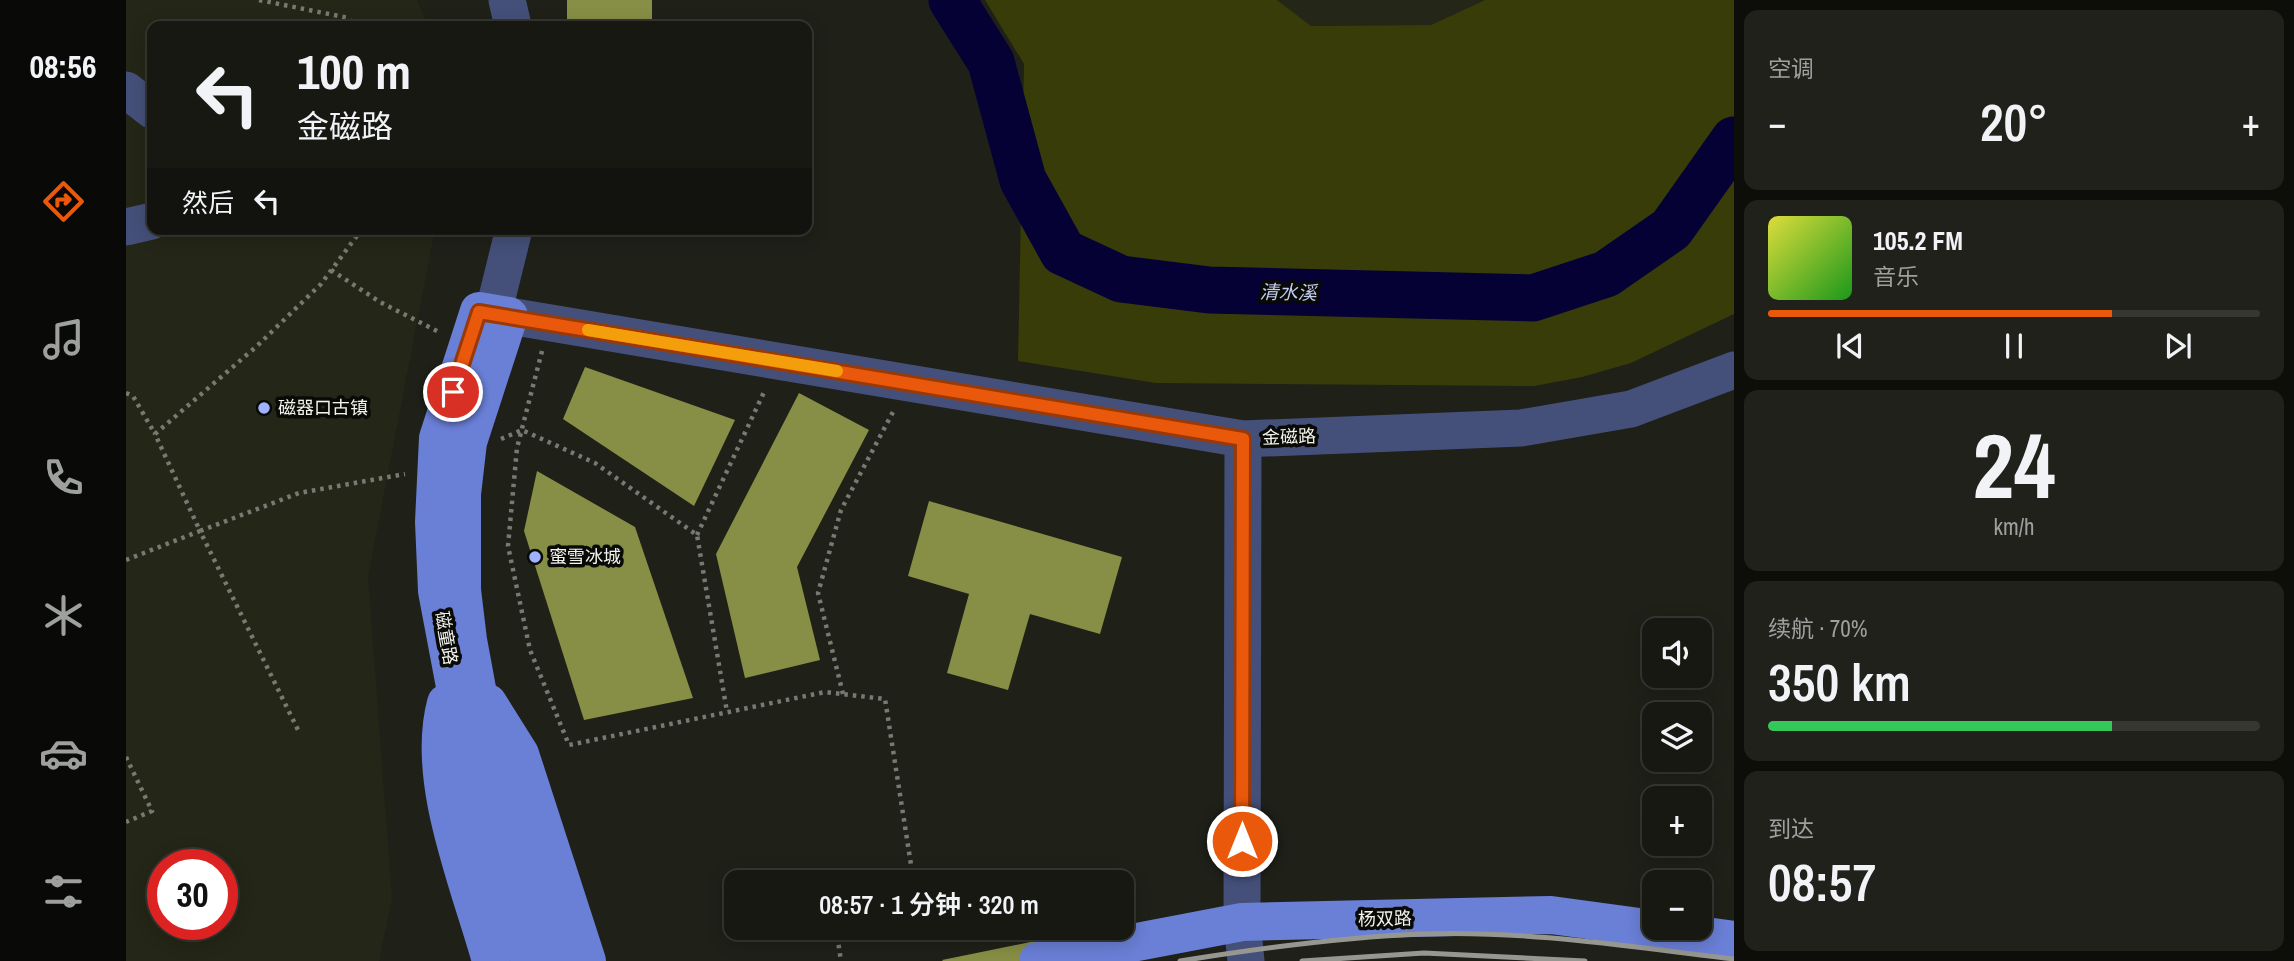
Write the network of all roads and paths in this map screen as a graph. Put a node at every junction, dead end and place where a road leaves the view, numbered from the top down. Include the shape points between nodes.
1 (259, 0) edge
2 (507, 0) edge
3 (351, 21) edge
4 (512, 21) edge
5 (126, 90) edge
6 (147, 106) edge
7 (147, 222) edge
8 (126, 227) edge
9 (357, 235) edge
10 (512, 235) edge
11 (331, 270) junction
12 (487, 322) junction
13 (550, 323) junction
14 (779, 361) junction
15 (1734, 370) edge
16 (908, 383) junction
17 (126, 393) edge
18 (522, 430) junction
19 (155, 434) junction
20 (1243, 439) junction
21 (497, 441) dead end
22 (437, 468) junction
23 (200, 531) junction
24 (696, 535) junction
25 (126, 560) edge
26 (464, 680) junction
27 (844, 694) junction
28 (727, 712) junction
29 (300, 734) dead end
30 (126, 757) edge
31 (480, 765) junction
32 (126, 822) edge
33 (912, 870) edge
34 (1242, 922) junction
35 (838, 940) edge
36 (1734, 940) edge
37 (491, 961) edge
38 (530, 961) edge
39 (555, 961) edge
40 (587, 961) edge
41 (841, 961) edge
42 (1038, 961) edge
43 (1246, 961) edge

1 - 3 path
2 - 4 street
5 - 6 street
7 - 8 street
9 - 11 path
10 - 12 street, 磁童路
11 - 12 path via 380,302
11 - 19 path via 257,346
12 - 13 street, 金磁路
12 - 22 main road, 磁童路 via 438,438
12 - 26 main road, 磁童路 via 462,494
13 - 14 street, 金磁路
13 - 18 path
14 - 16 street, 金磁路
14 - 24 path
15 - 20 street, 金磁路 via 1631,409 1521,428
16 - 20 street, 金磁路
16 - 27 path via 841,510 818,593
17 - 19 path via 133,396
18 - 21 path
18 - 24 path via 595,463
18 - 28 path via 508,545 530,650 569,745
19 - 23 path
20 - 34 street
22 - 23 path via 299,493
22 - 26 main road, 磁童路 via 437,591
23 - 25 path
23 - 29 path
24 - 28 path
26 - 31 main road, 磁童路
26 - 37 main road via 439,727 442,787
26 - 40 main road via 520,754
27 - 28 path via 825,692
27 - 33 path via 885,699
30 - 32 path via 152,811
31 - 38 main road, 磁童路
31 - 39 main road, 磁童路
34 - 36 main road, 杨双路 via 1551,915
34 - 42 main road, 杨双路
34 - 43 street
35 - 41 path

